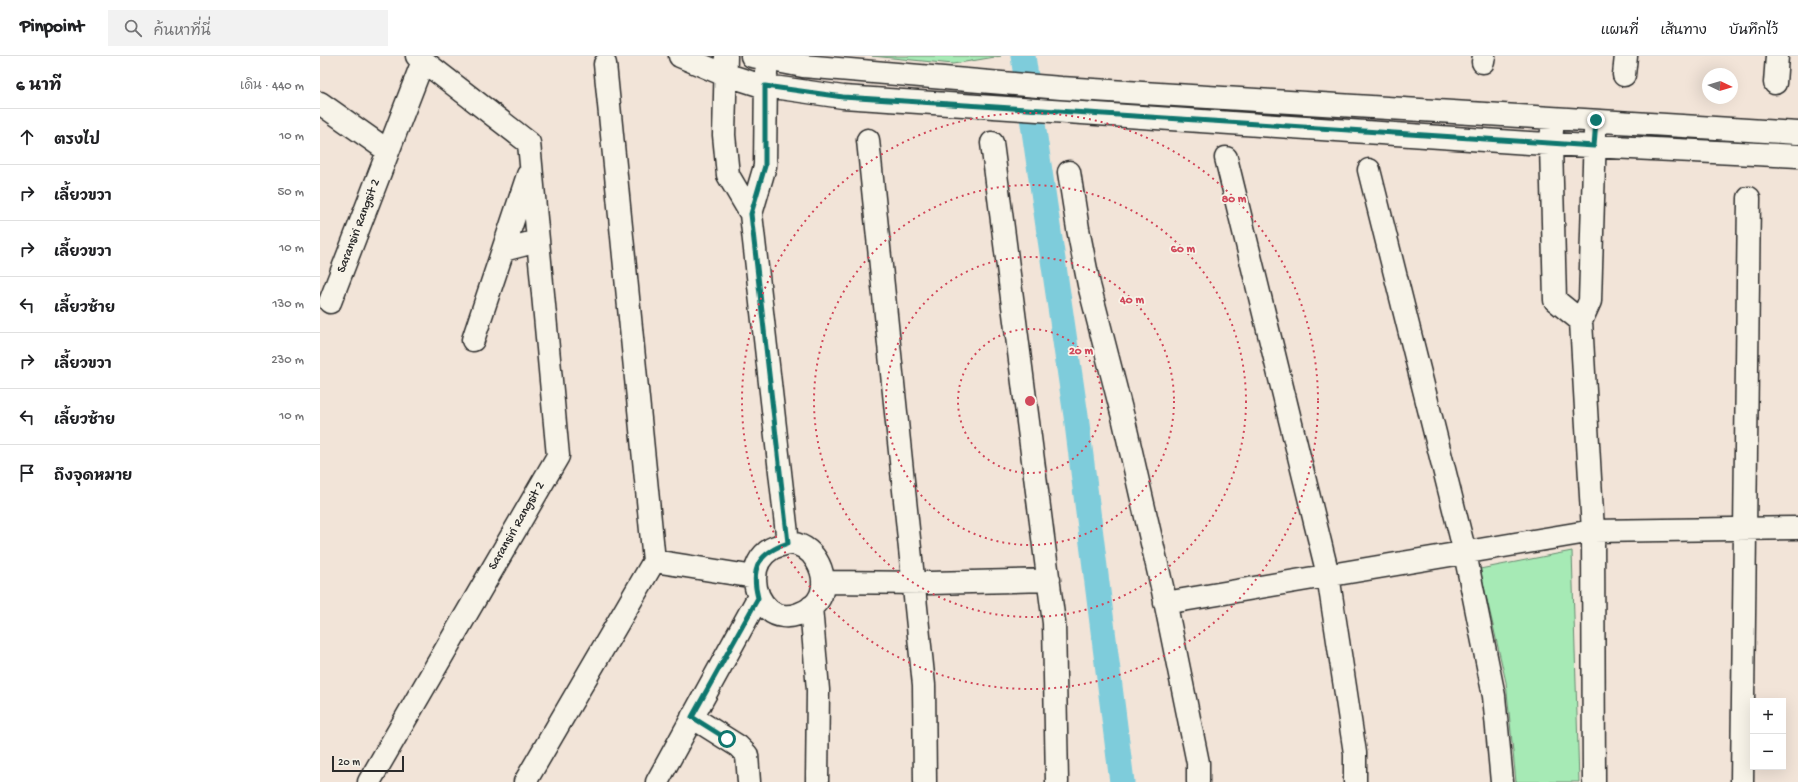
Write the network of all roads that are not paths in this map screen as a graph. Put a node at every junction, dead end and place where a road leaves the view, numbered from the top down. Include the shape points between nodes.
1 (680, 56) edge
2 (1777, 56) edge
3 (759, 57) edge
4 (420, 58) edge
5 (605, 64) dead end
6 (726, 65) edge
7 (1775, 83) dead end
8 (765, 86) junction
9 (320, 103) edge
10 (1552, 117) junction
11 (1596, 120) junction
12 (1798, 133) edge
13 (868, 140) dead end
14 (992, 143) dead end
15 (1551, 144) junction
16 (1594, 146) junction
17 (388, 151) junction
18 (1798, 156) edge
19 (1226, 158) dead end
20 (531, 168) junction
21 (1368, 170) dead end
22 (1070, 172) dead end
23 (1749, 198) dead end
24 (751, 214) junction
25 (538, 241) junction
26 (503, 250) junction
27 (330, 302) dead end
28 (1581, 321) junction
29 (473, 340) dead end
30 (1798, 528) edge
31 (1745, 529) junction
32 (1593, 532) junction
33 (788, 543) junction
34 (1465, 553) junction
35 (654, 561) junction
36 (1328, 575) junction
37 (1049, 580) junction
38 (823, 582) junction
39 (914, 583) junction
40 (757, 587) junction
41 (1165, 603) junction
42 (811, 607) junction
43 (692, 717) junction
44 (369, 782) edge
45 (525, 782) edge
46 (657, 782) edge
47 (749, 782) edge
48 (817, 782) edge
49 (925, 782) edge
50 (1057, 782) edge
51 (1198, 782) edge
52 (1355, 782) edge
53 (1502, 782) edge
54 (1594, 782) edge
55 (1742, 782) edge

1 - 6 street
2 - 7 street
3 - 8 street
3 - 10 street via 803,66 1061,88
4 - 17 street, Saransiri Rangsit 2
4 - 20 street, Saransiri Rangsit 2 via 529,143
5 - 35 street
6 - 8 street
6 - 24 street via 724,135 728,175
8 - 15 street via 843,97
8 - 24 street via 765,166
9 - 17 street
10 - 11 street
10 - 15 street
11 - 12 street
11 - 16 street
13 - 39 street
14 - 37 street
15 - 16 street
15 - 28 street via 1555,300
16 - 18 street
16 - 28 street via 1590,301
17 - 27 street, Saransiri Rangsit 2
19 - 36 street
20 - 25 street, Saransiri Rangsit 2
20 - 26 street, Saransiri Rangsit 2
21 - 34 street
22 - 41 street via 1089,285 1124,421
23 - 31 street
24 - 33 street
25 - 26 street
25 - 44 street, Saransiri Rangsit 2 via 558,456
26 - 29 street, Saransiri Rangsit 2
28 - 32 street
30 - 31 street
31 - 32 street
31 - 55 street
32 - 34 street
32 - 54 street
33 - 38 street via 795,543 809,551 819,564
33 - 40 street via 771,549 763,556 758,566
34 - 36 street
34 - 53 street via 1494,696
35 - 40 street
35 - 45 street
36 - 41 street
36 - 52 street via 1355,753
37 - 39 street
37 - 50 street via 1054,623
38 - 39 street
38 - 42 street via 818,601
39 - 49 street via 924,685
40 - 42 street via 773,613 781,616 801,613
40 - 43 street
41 - 51 street via 1198,763
42 - 48 street via 818,690
43 - 46 street
43 - 47 street via 738,746 747,755

